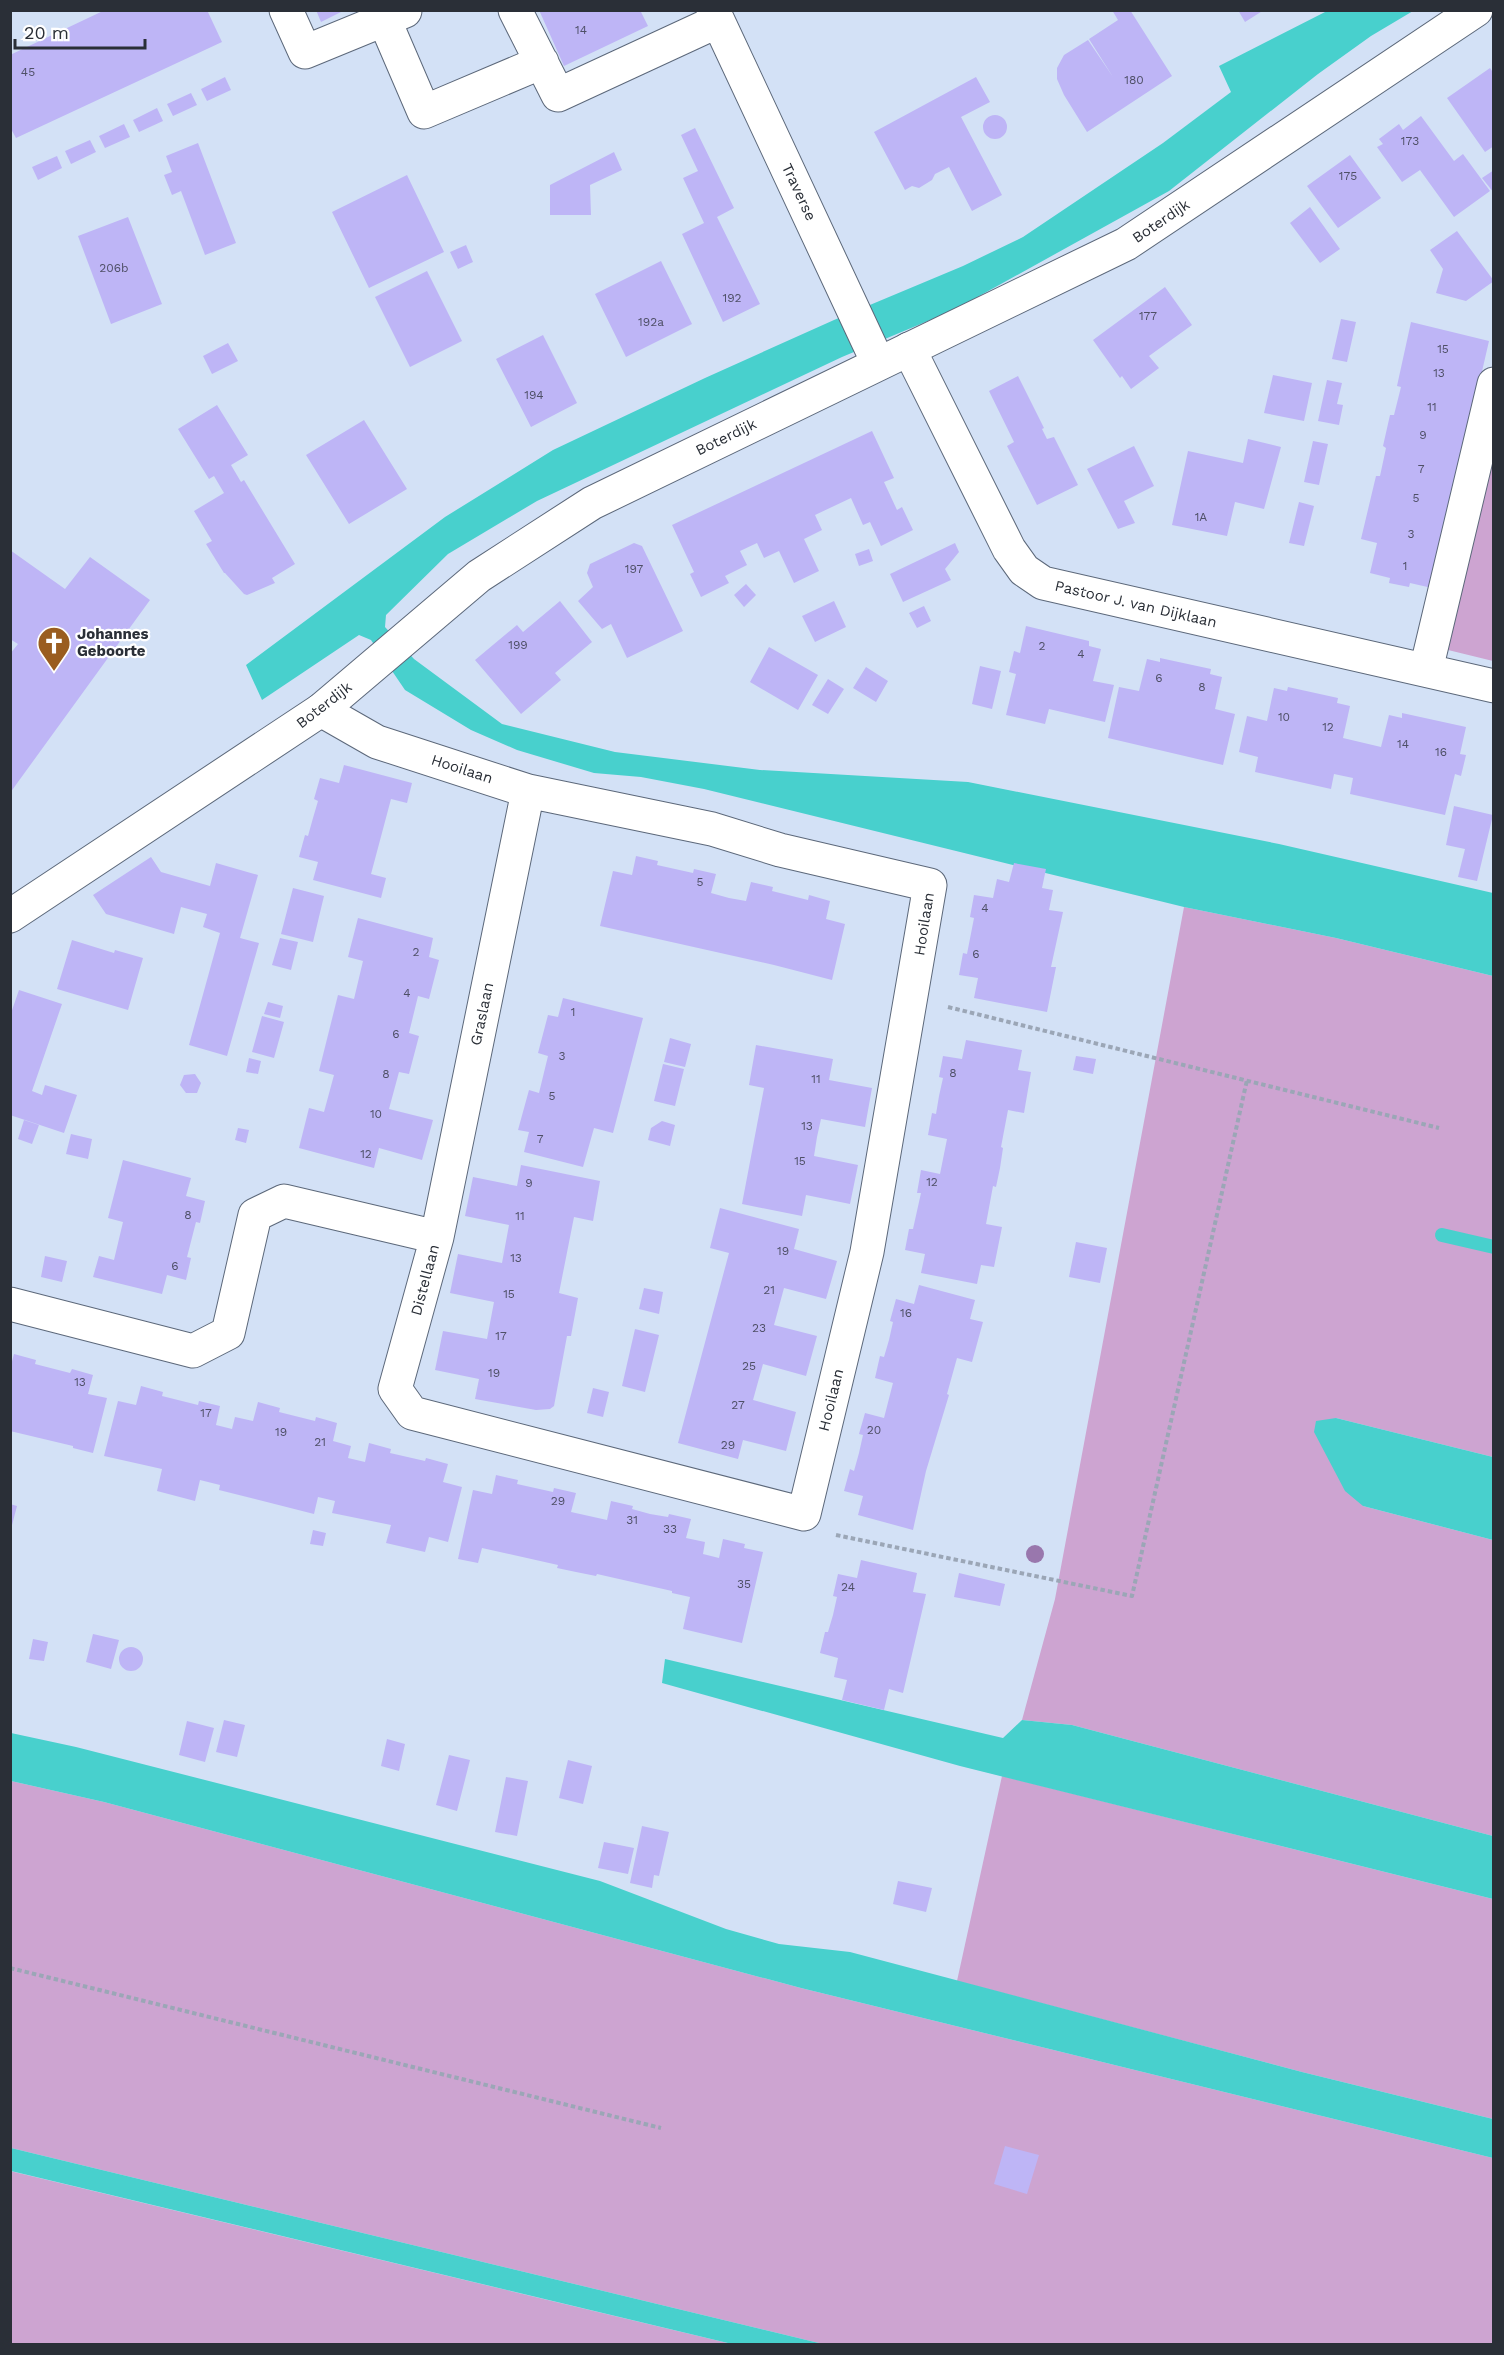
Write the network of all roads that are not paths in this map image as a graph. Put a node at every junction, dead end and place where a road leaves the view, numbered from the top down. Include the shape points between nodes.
1 (286, 10) edge
2 (515, 10) edge
3 (1476, 10) edge
4 (394, 15) edge
5 (716, 16) edge
6 (542, 62) junction
7 (909, 348) junction
8 (876, 356) junction
9 (1494, 384) edge
10 (1426, 670) junction
11 (1494, 686) edge
12 (321, 710) junction
13 (528, 791) junction
14 (10, 916) edge
15 (436, 1237) junction
16 (10, 1304) edge
17 (804, 1514) joint

1 - 4 street via 305,52
2 - 6 street, Traverse
3 - 7 street, Boterdijk via 1126,244
4 - 6 street via 424,112
5 - 6 street, Traverse via 558,95
5 - 8 street, Traverse
7 - 8 street, Boterdijk
7 - 10 street, Pastoor J. van Dijklaan via 1009,549 1024,570 1043,584
8 - 12 street, Boterdijk via 592,503 478,576
9 - 10 street
10 - 11 street, Pastoor J. van Dijklaan
12 - 13 street, Hooilaan via 377,742
12 - 14 street, Boterdijk
13 - 15 street, Graslaan
13 - 17 street, Hooilaan via 712,829 780,850 930,885 867,1252
15 - 16 street, Distellaan via 284,1201 255,1215 228,1333 193,1351
15 - 17 street, Distellaan via 396,1389 412,1413

